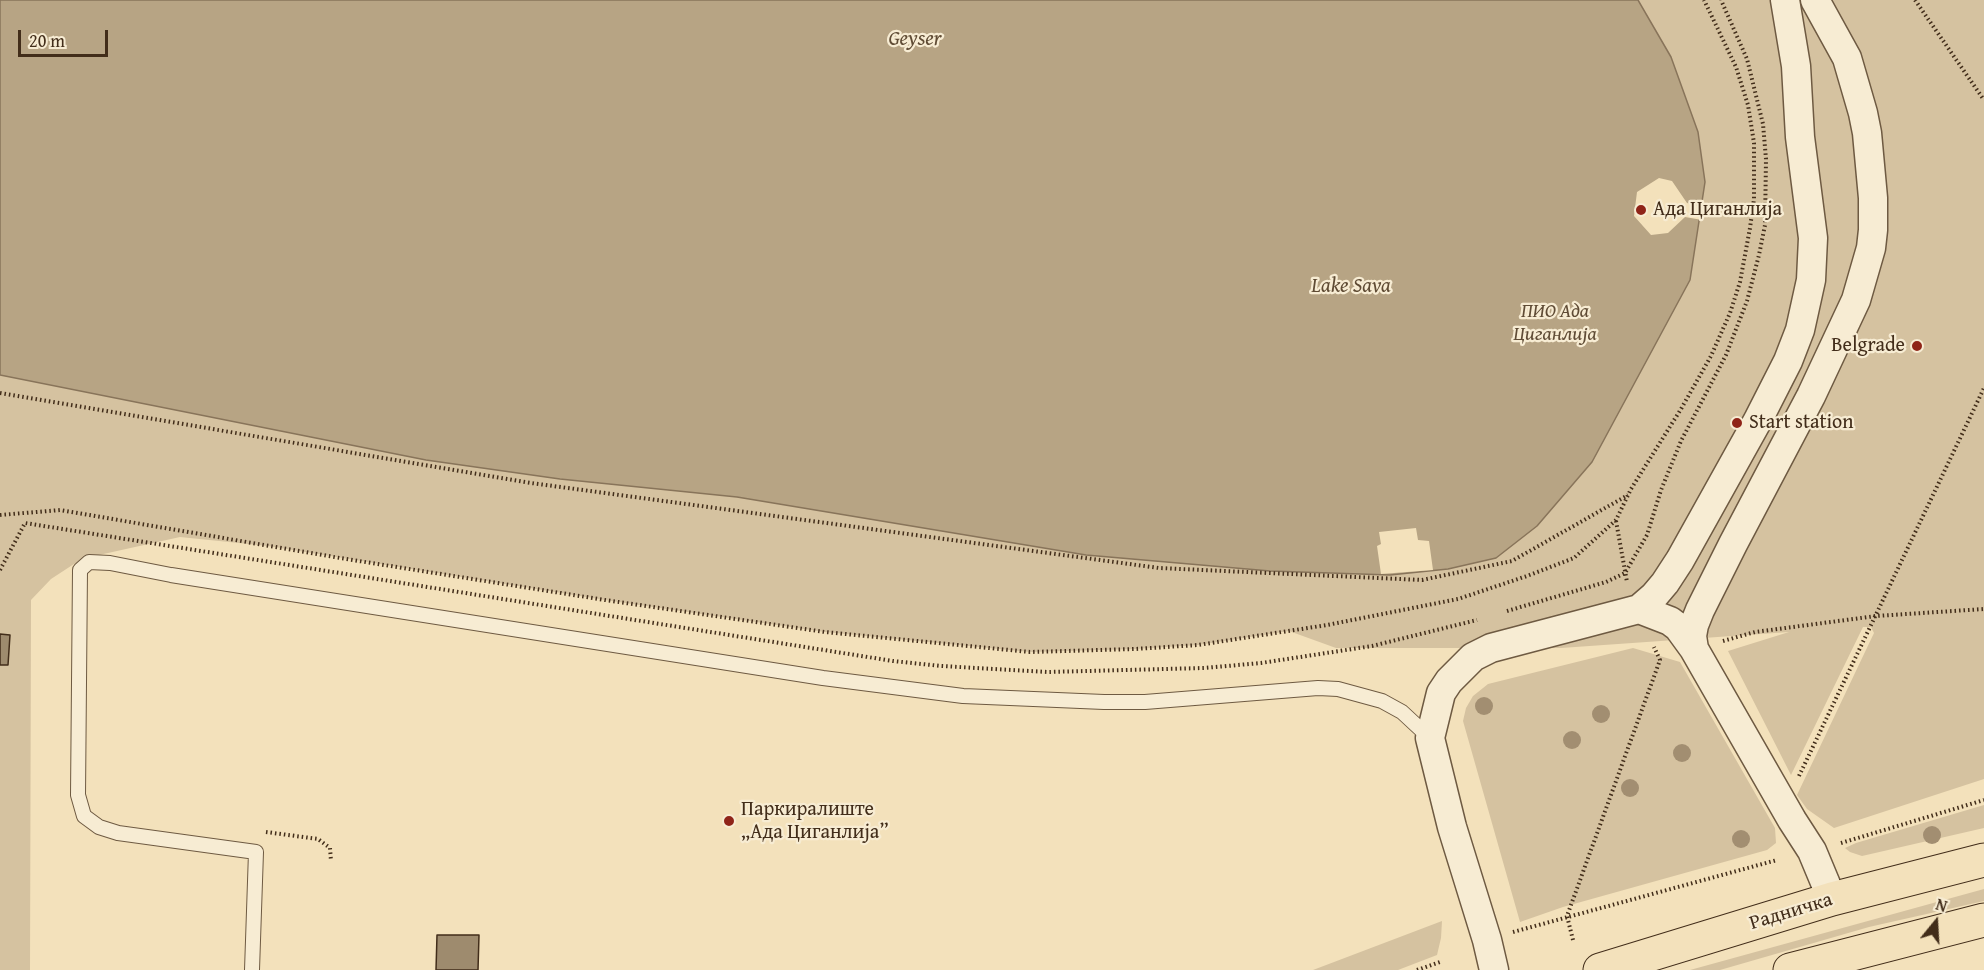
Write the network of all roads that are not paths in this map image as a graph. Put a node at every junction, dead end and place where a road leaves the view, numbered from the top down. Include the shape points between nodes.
1 (1785, 0) edge
2 (1815, 0) edge
3 (1639, 609) junction
4 (1694, 649) junction
5 (1430, 738) junction
6 (1984, 860) edge
7 (1832, 899) junction
8 (1984, 920) edge
9 (252, 970) edge
10 (1494, 970) edge
11 (1600, 970) edge
12 (1790, 970) edge

1 - 3 street via 1796,66 1800,137 1813,238 1811,280 1800,330 1763,410 1680,560 1665,584
2 - 4 street via 1847,58 1867,133 1873,198 1871,248 1856,300 1816,386 1700,610 1692,636
3 - 4 street via 1670,621
3 - 5 street via 1491,648 1473,657 1441,693
4 - 7 street via 1812,850
5 - 9 lane via 1402,712 1382,701 1338,689 1145,702 963,696 823,678 89,562 81,570 78,795 84,816 99,827 118,833 256,852
5 - 10 street
6 - 7 main road, Радничка
7 - 11 main road, Радничка
8 - 12 main road

